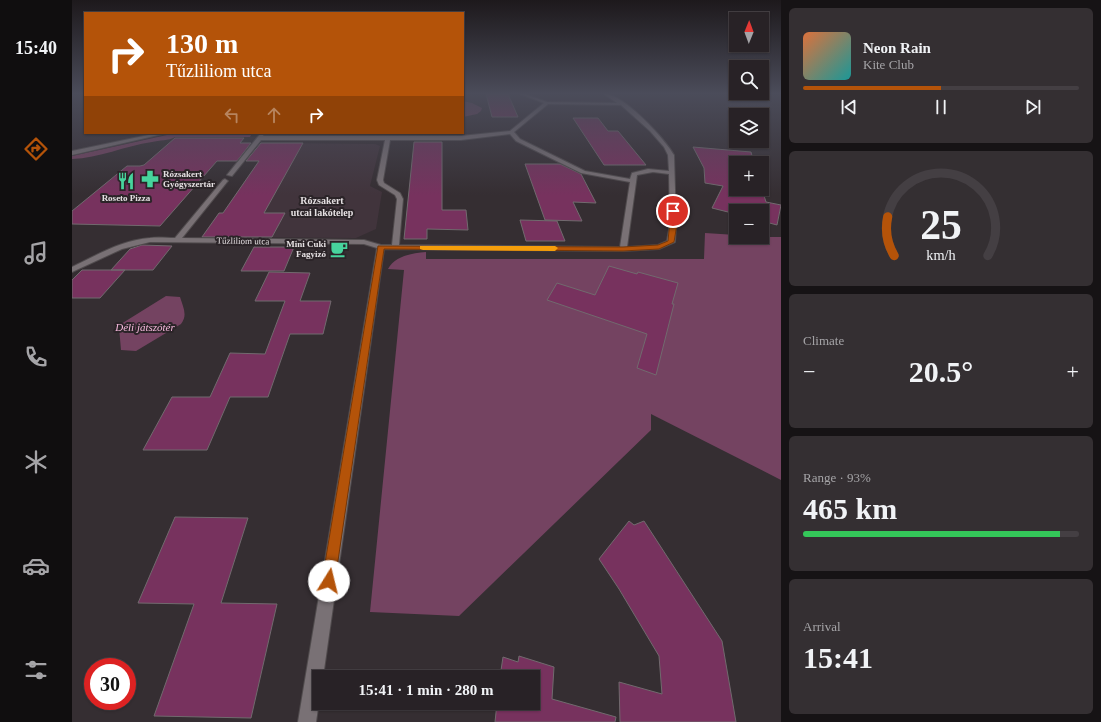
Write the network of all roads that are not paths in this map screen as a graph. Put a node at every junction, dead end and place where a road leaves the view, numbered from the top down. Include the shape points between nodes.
1 (517, 128) edge
2 (648, 128) edge
3 (511, 132) junction
4 (161, 134) edge
5 (261, 135) edge
6 (361, 136) edge
7 (388, 138) junction
8 (72, 154) edge
9 (672, 173) junction
10 (230, 175) dead end
11 (225, 181) dead end
12 (633, 181) junction
13 (177, 240) junction
14 (381, 247) junction
15 (395, 247) junction
16 (623, 249) junction
17 (72, 270) edge
18 (307, 722) edge

1 - 3 street
2 - 9 street, Tűzliliom utca via 669,150
3 - 7 street via 461,138
3 - 12 street via 518,140 583,172
4 - 8 street
5 - 6 street
5 - 10 street
6 - 7 street
7 - 15 street via 380,180 381,184 398,194 400,199
9 - 12 street via 638,171 634,174
9 - 16 street, Tűzliliom utca via 674,224 671,242 659,247
11 - 13 street
12 - 16 street
13 - 14 street, Tűzliliom utca via 364,242
13 - 17 street, Tűzliliom utca via 136,241
14 - 15 street, Tűzliliom utca
14 - 18 street
15 - 16 street, Tűzliliom utca

